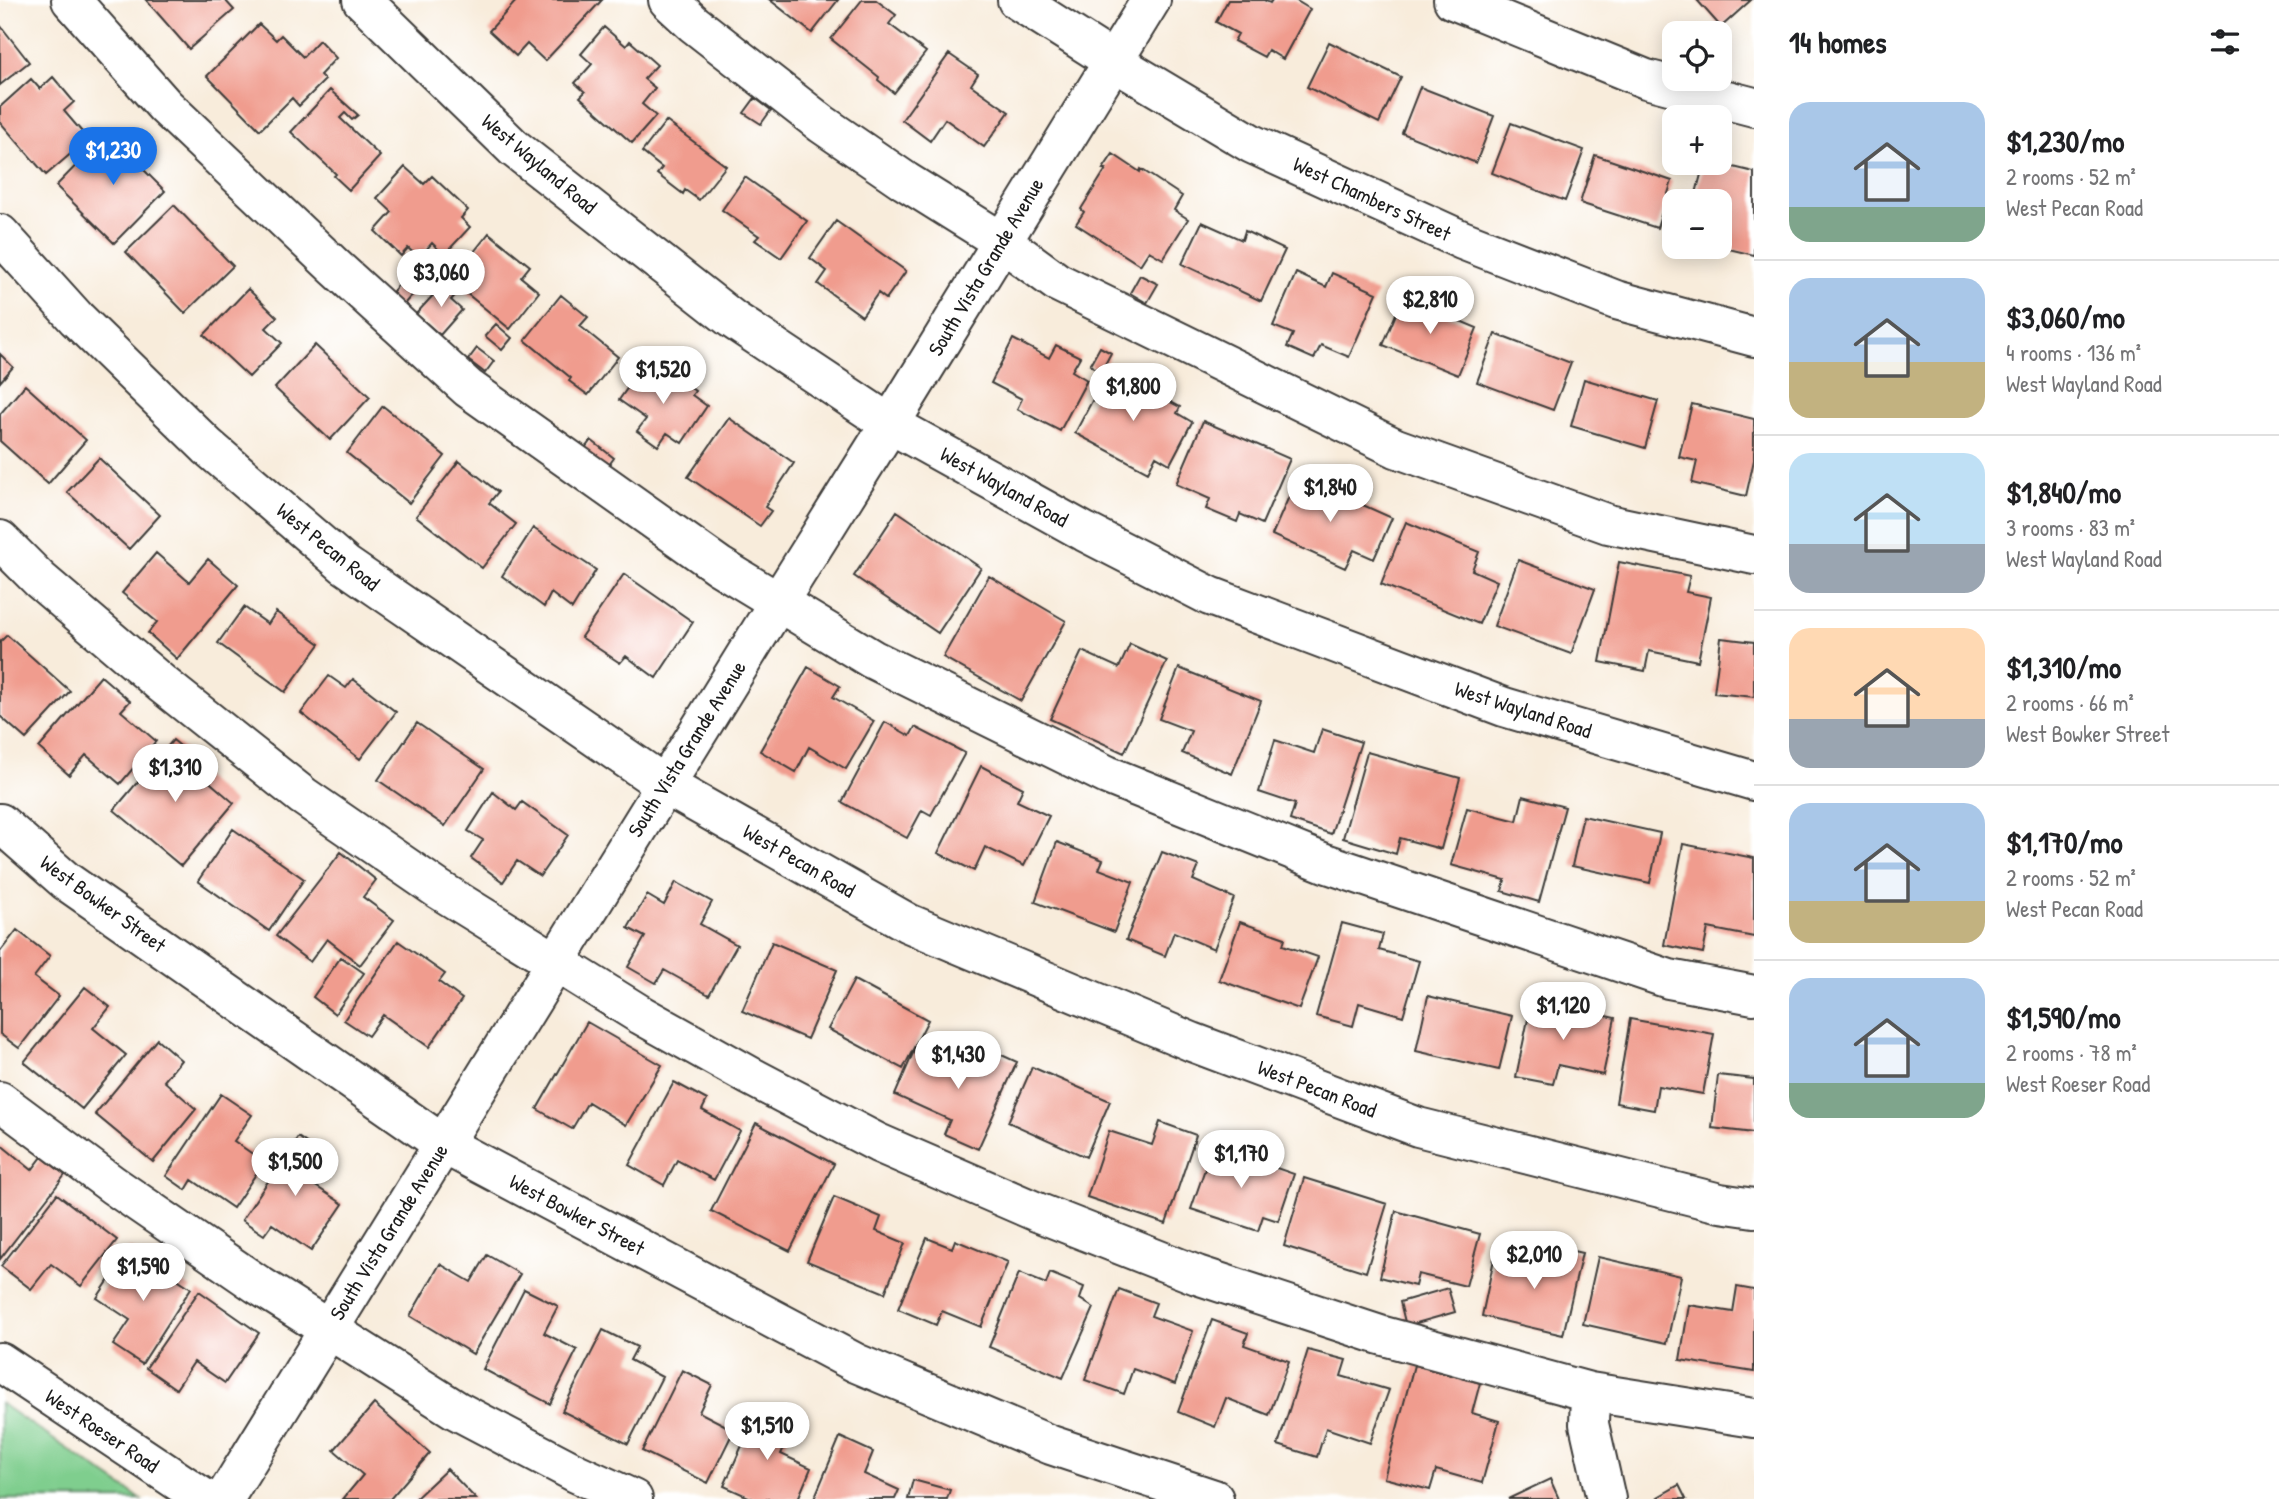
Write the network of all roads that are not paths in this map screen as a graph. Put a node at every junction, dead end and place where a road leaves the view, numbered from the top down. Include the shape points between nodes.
1 (71, 0) edge
2 (362, 0) edge
3 (668, 0) edge
4 (1017, 0) edge
5 (1151, 0) edge
6 (1453, 0) edge
7 (1112, 61) junction
8 (1754, 107) edge
9 (0, 234) edge
10 (1001, 241) junction
11 (1754, 337) edge
12 (890, 424) junction
13 (0, 540) edge
14 (1754, 555) edge
15 (779, 601) junction
16 (1754, 781) edge
17 (665, 785) junction
18 (0, 823) edge
19 (556, 962) junction
20 (1754, 995) edge
21 (0, 1101) edge
22 (443, 1144) junction
23 (1754, 1208) edge
24 (329, 1328) junction
25 (0, 1362) edge
26 (1590, 1392) junction
27 (1754, 1418) edge
28 (205, 1499) edge
29 (224, 1499) edge
30 (633, 1499) edge
31 (1214, 1499) edge
32 (1606, 1499) edge

1 - 15 street via 166,106 468,388 719,566
2 - 12 street, West Wayland Road via 514,149 732,319
3 - 10 street via 822,124
4 - 7 street, West Chambers Street
5 - 7 street, South Vista Grande Avenue
6 - 8 street via 1646,79
7 - 10 street, South Vista Grande Avenue
7 - 11 street, West Chambers Street via 1252,144 1462,240 1616,300
9 - 17 street, West Pecan Road via 76,318 208,447 345,565
10 - 12 street, South Vista Grande Avenue
10 - 14 street via 1058,282 1396,448 1608,524
12 - 15 street, South Vista Grande Avenue
12 - 16 street, West Wayland Road via 1210,596 1504,707
13 - 19 street via 152,676 303,796 438,889
15 - 17 street, South Vista Grande Avenue
15 - 20 street via 872,659 1107,775 1312,858 1669,979
17 - 19 street, South Vista Grande Avenue
17 - 23 street, West Pecan Road via 908,923 1192,1042 1418,1127
18 - 22 street, West Bowker Street via 66,881
19 - 22 street, South Vista Grande Avenue
19 - 26 street via 641,1015 878,1143 1037,1212 1197,1275 1367,1331
21 - 24 street via 113,1185
22 - 24 street, South Vista Grande Avenue
22 - 31 street, West Bowker Street via 856,1363 1051,1445
24 - 29 street, South Vista Grande Avenue
24 - 30 street via 456,1410
25 - 28 street, West Roeser Road
26 - 27 street
26 - 32 street via 1589,1424

